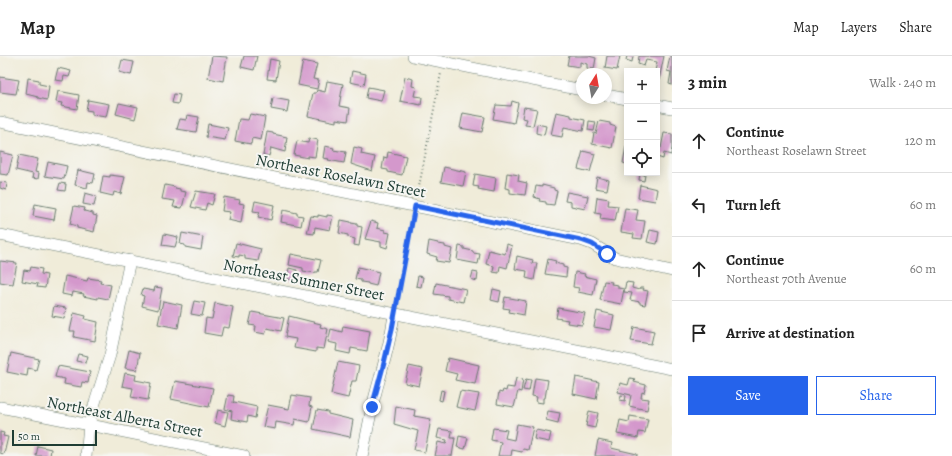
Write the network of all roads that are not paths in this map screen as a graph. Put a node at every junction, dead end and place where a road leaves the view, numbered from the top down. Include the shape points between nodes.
1 (413, 56) edge
2 (576, 89) edge
3 (612, 96) edge
4 (624, 98) edge
5 (660, 106) edge
6 (672, 108) edge
7 (0, 122) edge
8 (0, 235) edge
9 (130, 260) junction
10 (672, 271) edge
11 (394, 314) junction
12 (672, 369) edge
13 (0, 407) edge
14 (89, 425) junction
15 (86, 456) edge
16 (244, 456) edge
17 (362, 456) edge

1 - 2 street
3 - 4 street
5 - 6 street
7 - 10 street, Northeast Roselawn Street via 581,240 615,258
8 - 9 street, Northeast Sumner Street
9 - 11 street, Northeast Sumner Street
9 - 14 street via 110,355
11 - 12 street, Northeast Sumner Street
11 - 17 street
13 - 14 street, Northeast Alberta Street
14 - 15 street
14 - 16 street, Northeast Alberta Street

